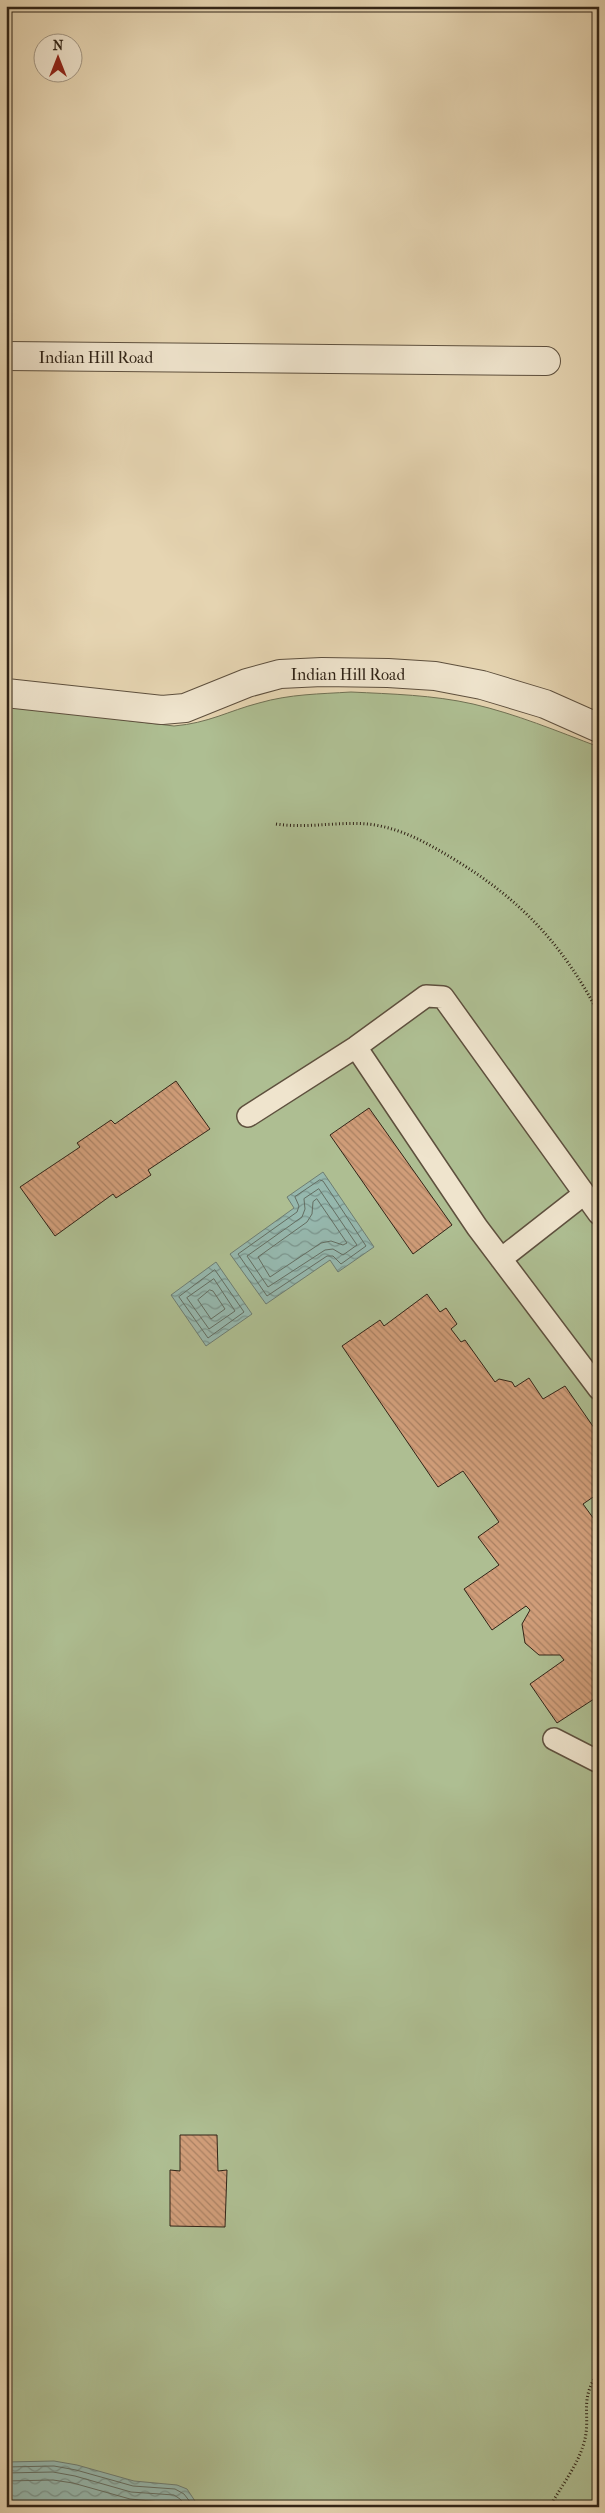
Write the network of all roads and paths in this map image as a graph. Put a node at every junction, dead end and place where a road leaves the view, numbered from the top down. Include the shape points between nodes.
1 (6, 356) edge
2 (546, 360) dead end
3 (6, 693) edge
4 (599, 728) edge
5 (276, 824) dead end
6 (599, 1014) edge
7 (356, 1047) junction
8 (248, 1116) dead end
9 (584, 1194) junction
10 (599, 1214) edge
11 (501, 1259) junction
12 (599, 1389) edge
13 (554, 1739) dead end
14 (599, 1762) edge
15 (599, 2372) edge
16 (550, 2507) edge

1 - 2 street, Indian Hill Road
3 - 4 street, Indian Hill Road via 162,710 185,708 247,683 280,674 397,673 482,685 545,704
5 - 6 path via 299,828 374,825 411,834 431,845 490,881 534,920 573,968
7 - 8 lane
7 - 9 lane via 426,996 443,998
7 - 11 lane
9 - 10 lane
9 - 11 lane
11 - 12 lane
13 - 14 lane
15 - 16 path via 585,2397 584,2444 572,2473

